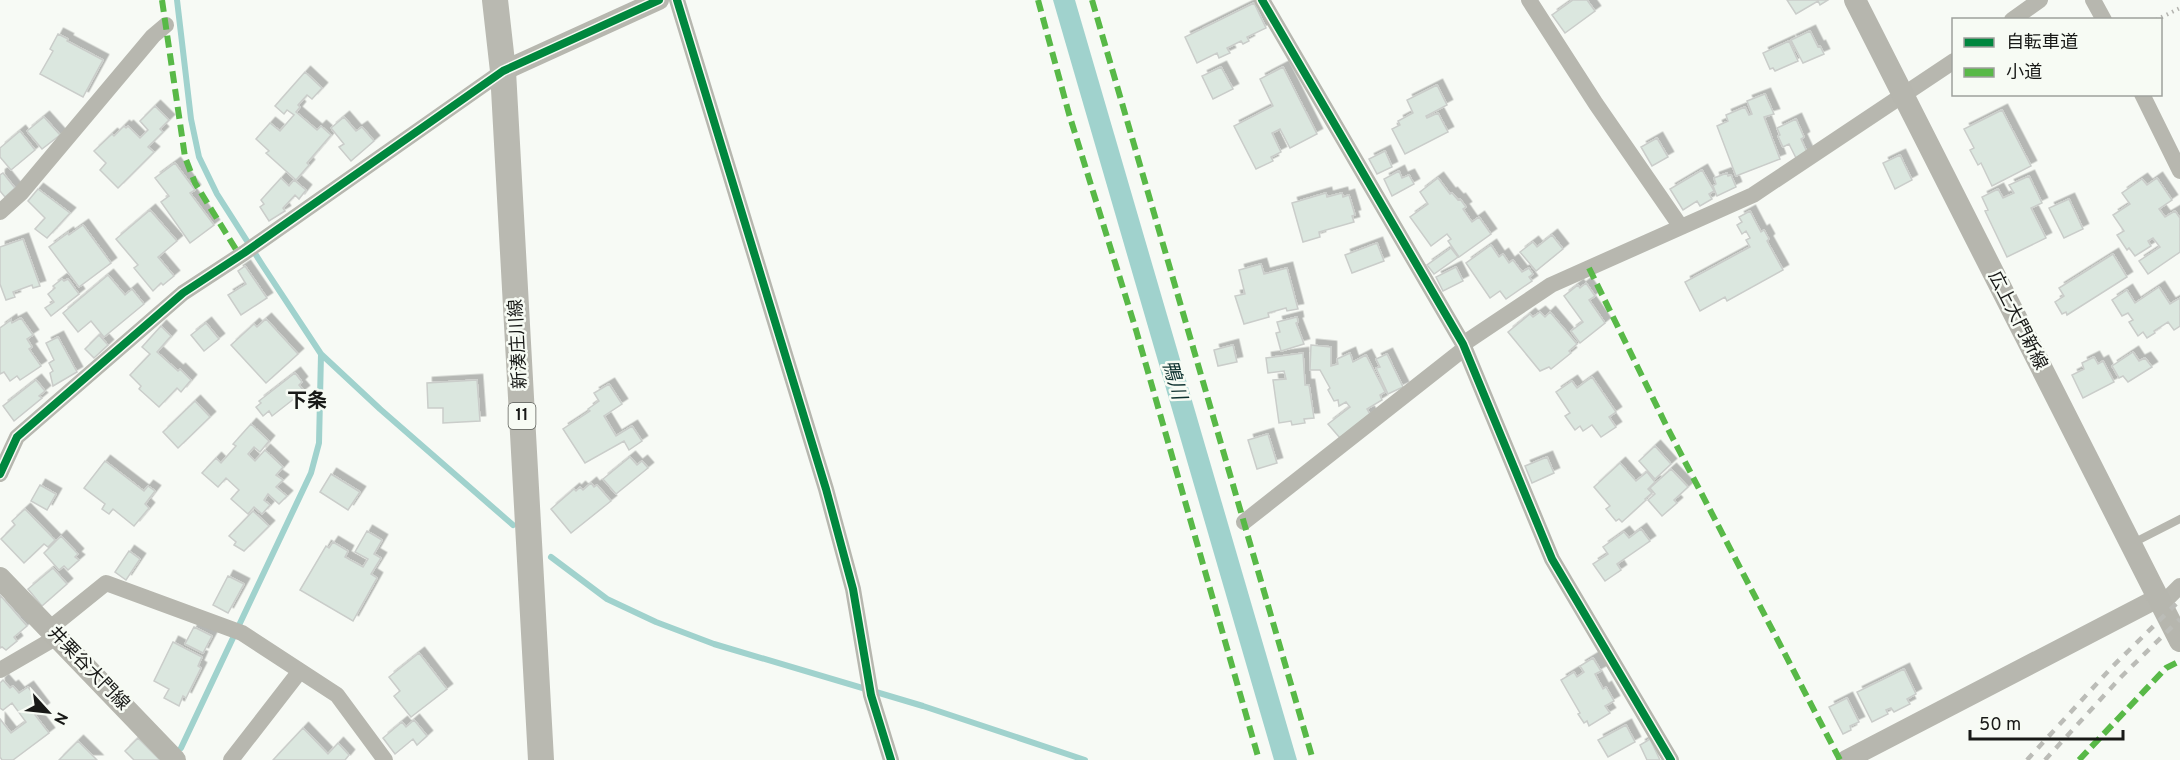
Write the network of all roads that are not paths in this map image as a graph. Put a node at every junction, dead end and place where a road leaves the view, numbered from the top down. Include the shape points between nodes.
1 (495, 0) edge
2 (659, 0) edge
3 (677, 0) edge
4 (1262, 0) edge
5 (1528, 0) edge
6 (1855, 0) edge
7 (2040, 0) edge
8 (2094, 0) edge
9 (2015, 18) edge
10 (2103, 18) edge
11 (166, 25) dead end
12 (1952, 62) edge
13 (503, 71) junction
14 (1904, 95) junction
15 (2143, 96) edge
16 (2180, 171) edge
17 (0, 212) edge
18 (1681, 227) junction
19 (1464, 346) junction
20 (0, 474) edge
21 (2180, 519) edge
22 (1244, 522) dead end
23 (2131, 545) junction
24 (0, 579) edge
25 (2180, 586) edge
26 (2159, 601) junction
27 (53, 633) junction
28 (2180, 641) edge
29 (0, 670) edge
30 (300, 671) junction
31 (175, 760) edge
32 (231, 760) edge
33 (386, 760) edge
34 (541, 760) edge
35 (891, 760) edge
36 (1671, 760) edge
37 (1847, 760) edge

1 - 13 main road, 新湊庄川線 / 11
2 - 13 street
3 - 35 street via 829,500 853,589 871,695
4 - 19 street
5 - 18 street
6 - 14 main road, 広上大門新線
7 - 9 street
8 - 10 street
11 - 17 street via 21,193
12 - 14 street
13 - 20 street via 251,249 183,292 18,437
13 - 34 main road, 新湊庄川線 / 11
14 - 18 street via 1753,195
14 - 23 main road, 広上大門新線
15 - 16 street
18 - 19 street via 1551,285
19 - 22 street
19 - 36 street via 1552,559
21 - 23 lane
23 - 26 main road, 広上大門新線
24 - 27 main road, 井栗谷大門線
25 - 26 street
26 - 28 main road, 広上大門新線
26 - 37 street
27 - 29 street
27 - 30 street via 106,583 242,633
27 - 31 main road, 井栗谷大門線
30 - 32 street
30 - 33 street via 337,695

